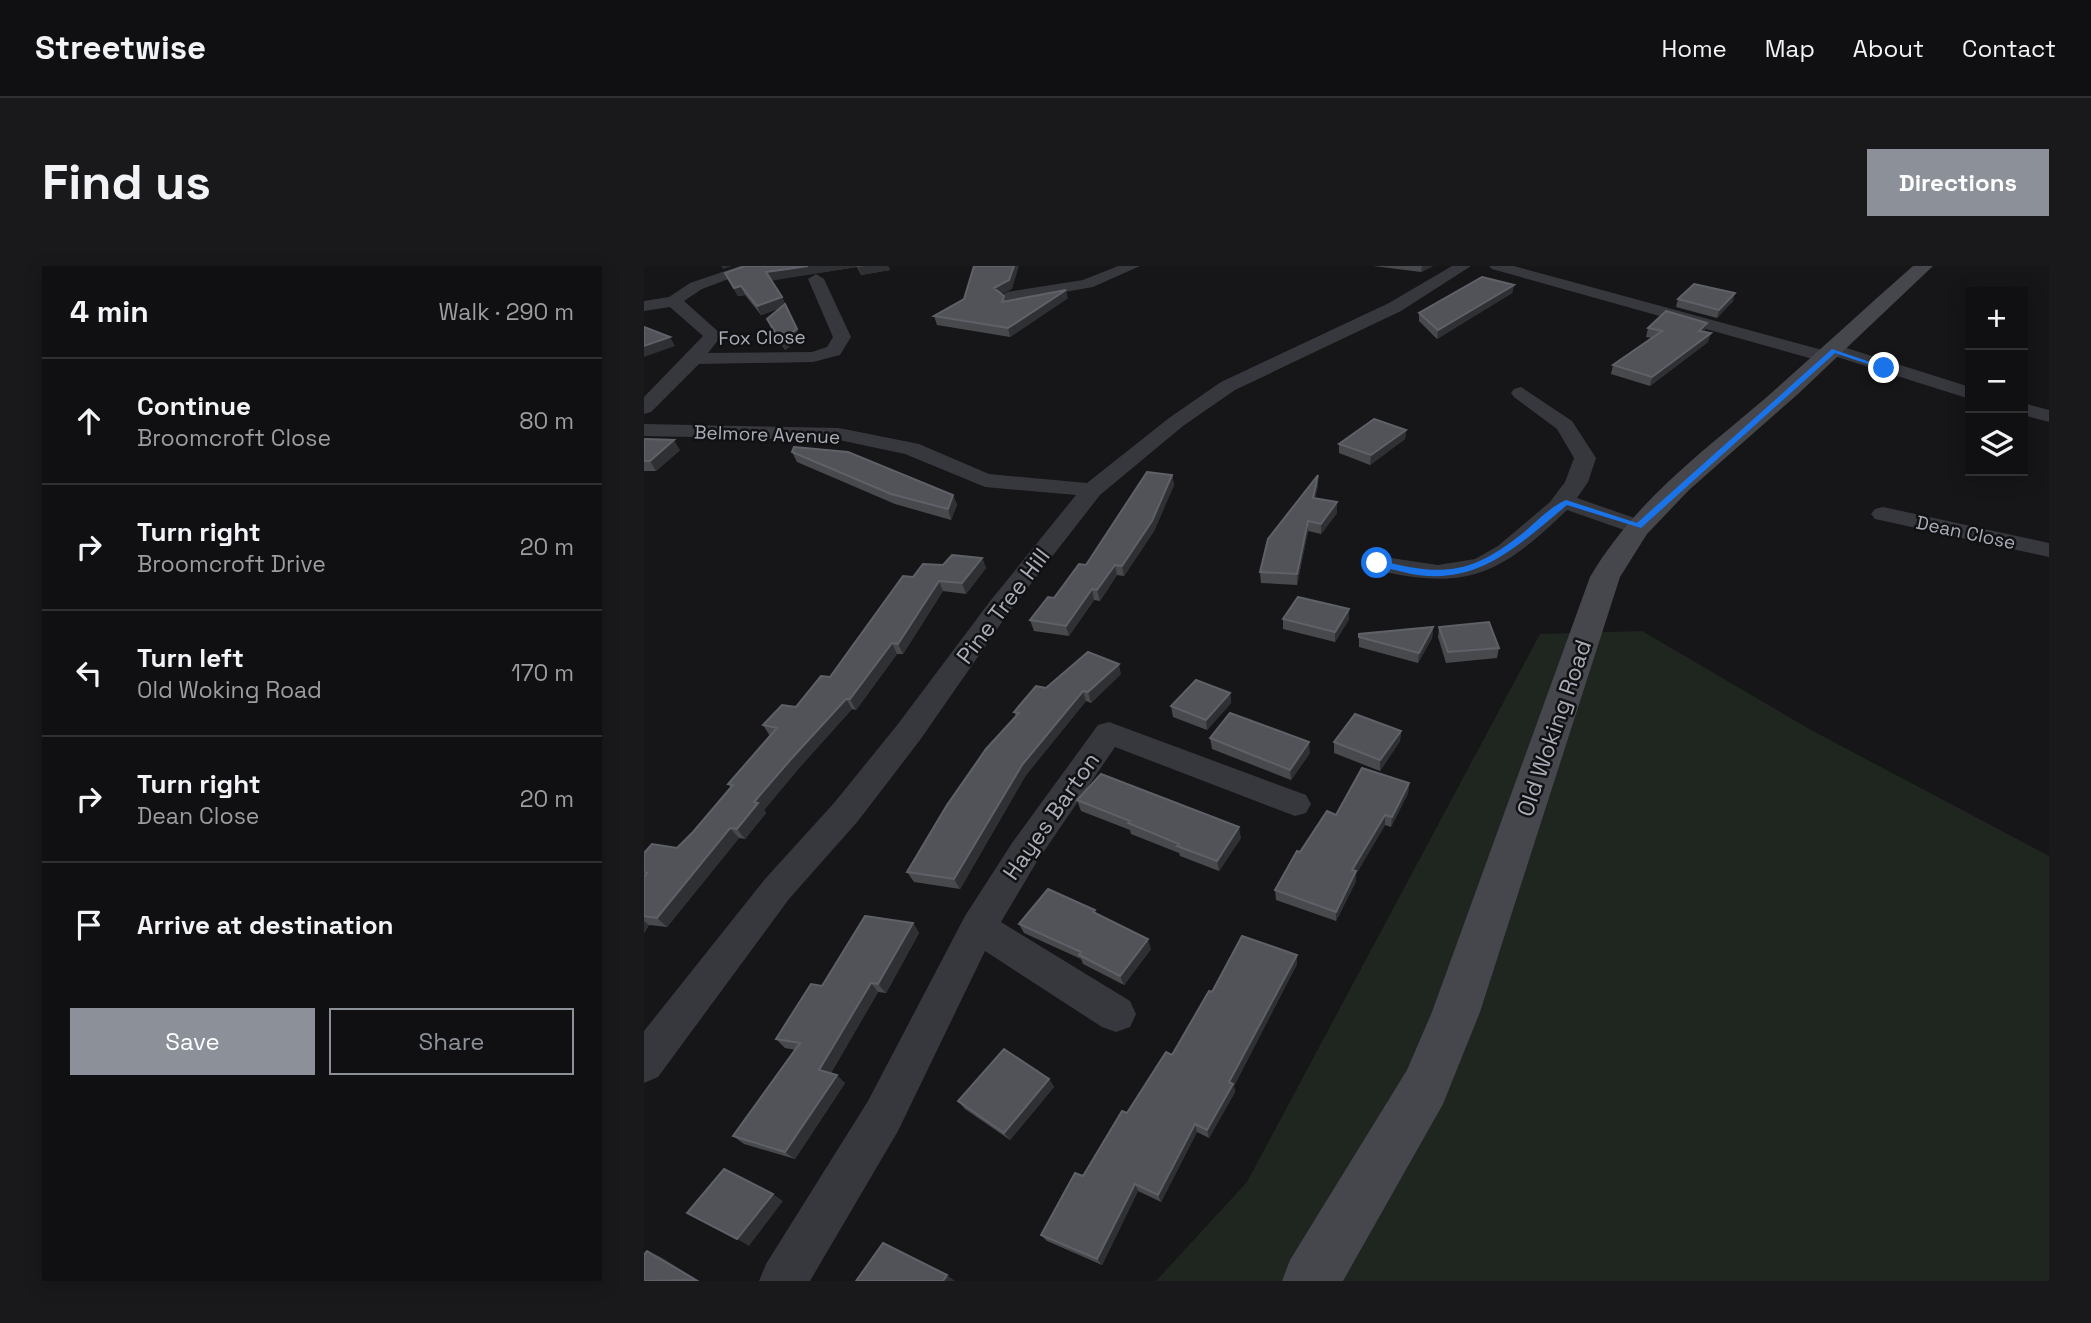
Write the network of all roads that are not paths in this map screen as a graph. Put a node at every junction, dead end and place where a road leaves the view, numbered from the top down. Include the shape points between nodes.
1 (755, 266) edge
2 (1132, 266) edge
3 (1463, 266) edge
4 (1497, 266) edge
5 (1924, 266) edge
6 (816, 279) dead end
7 (1007, 297) edge
8 (674, 301) junction
9 (644, 306) edge
10 (1830, 354) junction
11 (694, 359) junction
12 (1965, 392) edge
13 (1521, 393) dead end
14 (644, 408) edge
15 (2028, 410) edge
16 (2049, 416) edge
17 (644, 430) edge
18 (1092, 490) junction
19 (1566, 502) junction
20 (1883, 515) dead end
21 (1638, 527) junction
22 (2049, 550) edge
23 (1377, 561) dead end
24 (1295, 804) dead end
25 (978, 927) junction
26 (1116, 1014) dead end
27 (644, 1063) edge
28 (783, 1281) edge
29 (1311, 1281) edge

1 - 8 street via 696,286
2 - 7 street via 1087,284
3 - 18 street, Pine Tree Hill via 1395,307 1228,386
4 - 10 street
5 - 10 main road, Old Woking Road
6 - 11 street, Fox Close via 842,337 834,351 813,357
8 - 9 street
8 - 11 street via 713,335
10 - 12 street
10 - 21 main road, Old Woking Road
11 - 14 street
13 - 19 street via 1565,425 1585,458
15 - 16 street
17 - 18 street, Belmore Avenue via 839,434 911,449 985,480
18 - 27 street, Pine Tree Hill via 909,732 777,889
19 - 21 street
19 - 23 street via 1499,556 1476,568 1414,572
20 - 22 street, Dean Close
21 - 29 main road, Old Woking Road via 1605,578 1456,1012 1425,1087
24 - 25 street, Hayes Barton via 1109,733
25 - 26 street
25 - 28 street, Hayes Barton via 883,1116

